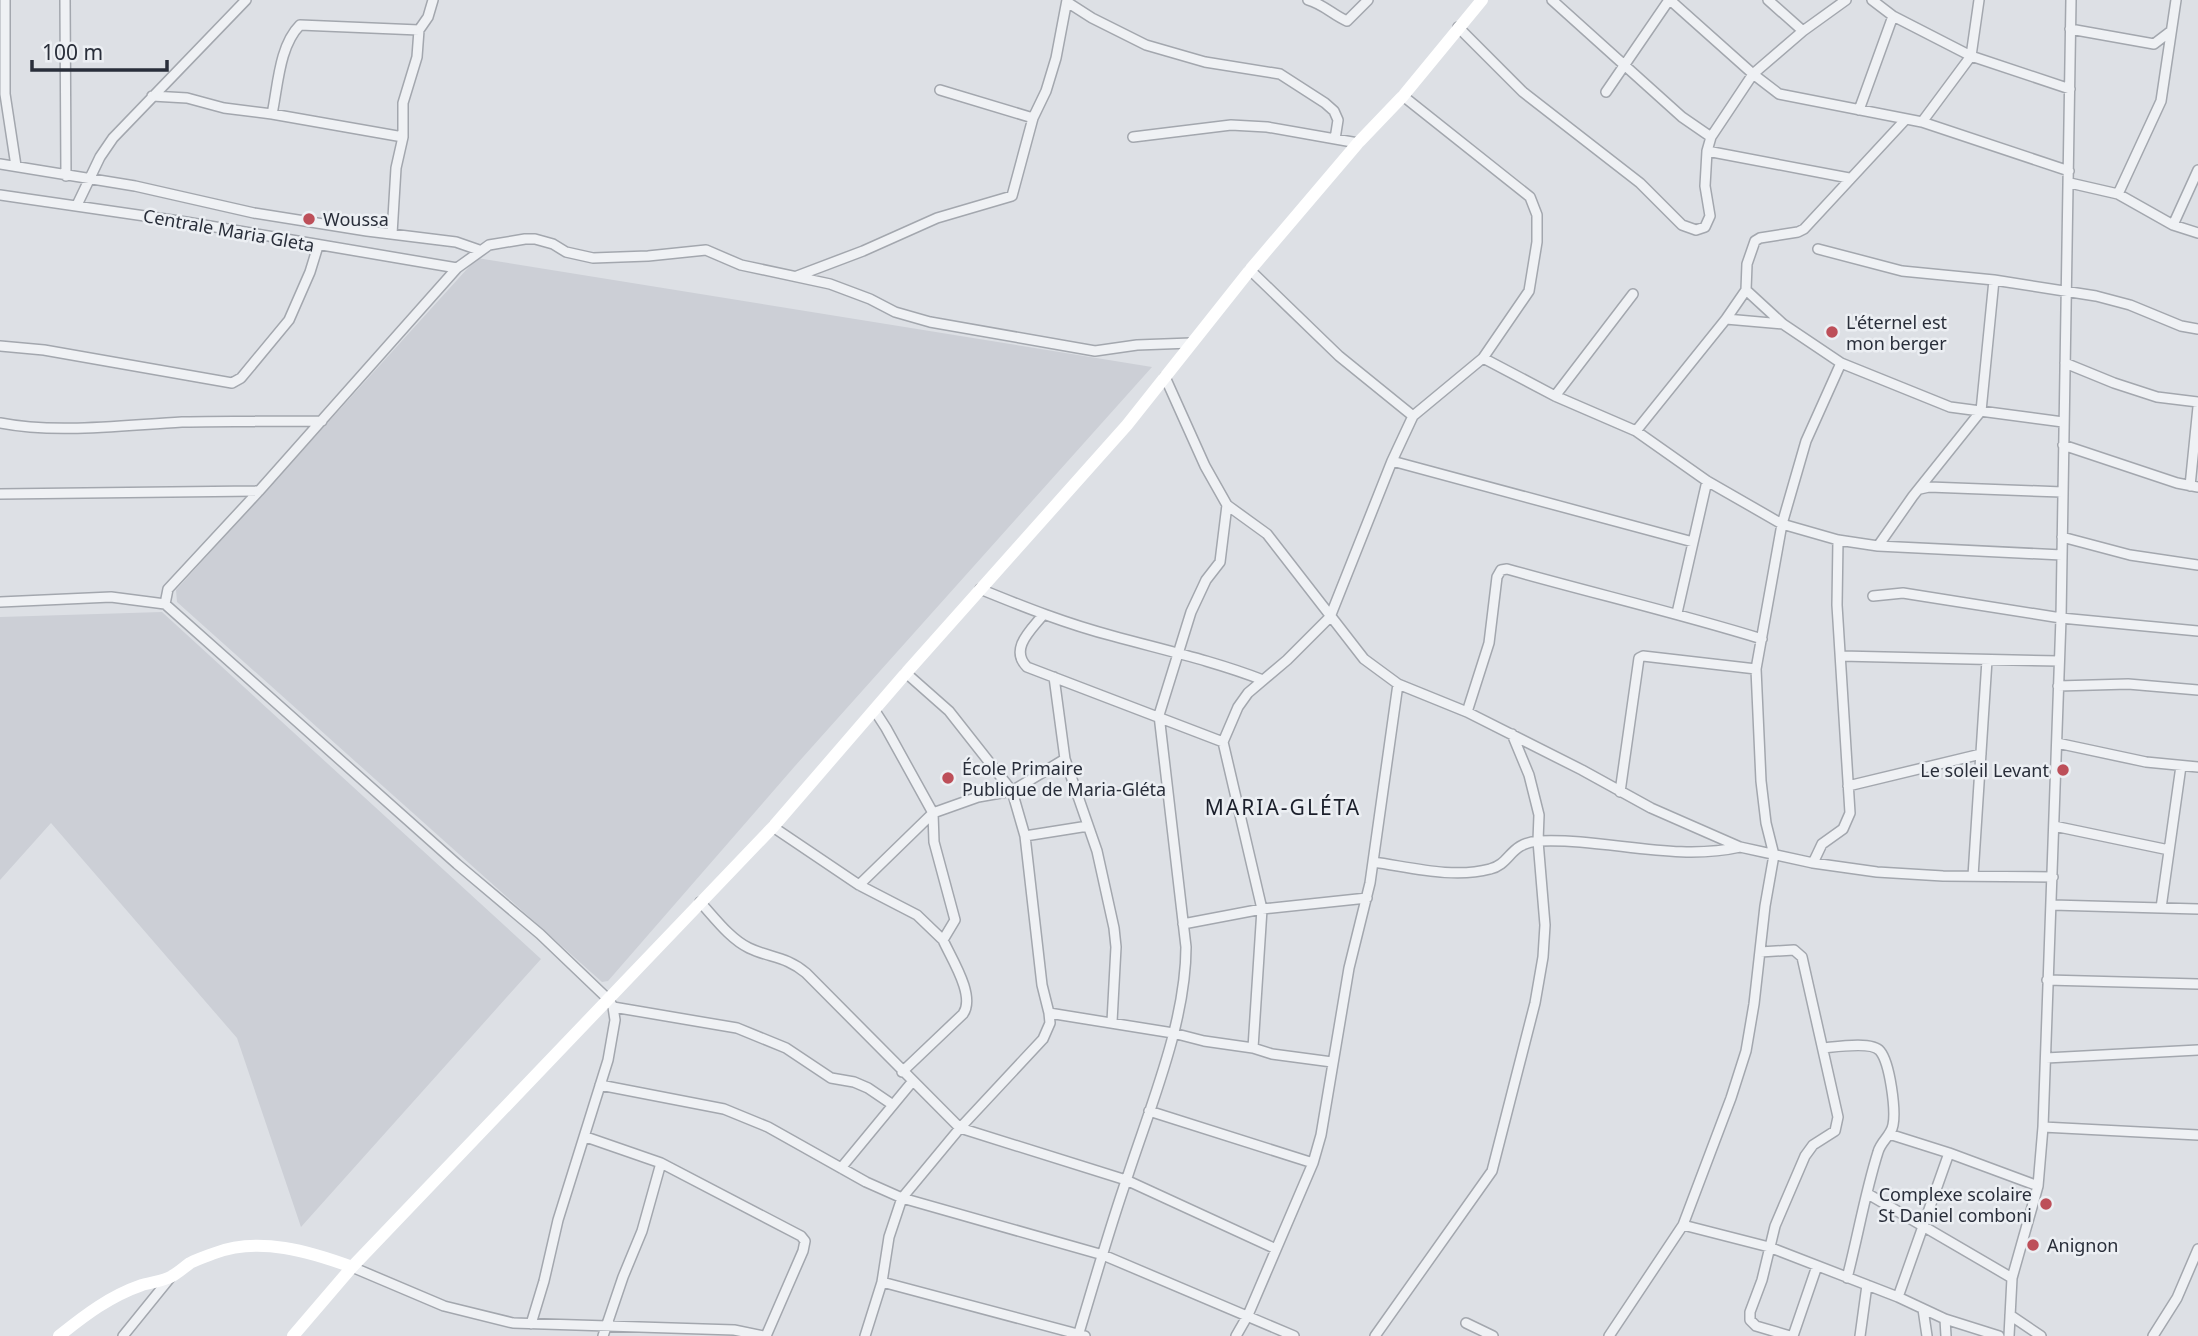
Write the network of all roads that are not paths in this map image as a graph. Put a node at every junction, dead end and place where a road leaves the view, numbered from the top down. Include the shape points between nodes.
1 (5, 0) edge
2 (65, 0) edge
3 (246, 0) edge
4 (433, 0) edge
5 (1308, 0) edge
6 (1367, 0) edge
7 (1482, 0) edge
8 (1552, 0) edge
9 (1669, 0) edge
10 (1768, 0) edge
11 (1846, 0) edge
12 (1871, 0) edge
13 (1979, 0) edge
14 (2071, 0) edge
15 (2176, 0) edge
16 (1067, 1) edge
17 (1894, 16) junction
18 (1458, 27) junction
19 (2070, 29) junction
20 (419, 30) junction
21 (1803, 31) junction
22 (2171, 31) junction
23 (1972, 56) junction
24 (1624, 66) junction
25 (1753, 74) junction
26 (2070, 89) junction
27 (940, 90) dead end
28 (1606, 92) dead end
29 (152, 96) junction
30 (1403, 96) junction
31 (1859, 110) junction
32 (272, 114) junction
33 (1033, 118) junction
34 (1906, 119) junction
35 (1922, 122) junction
36 (403, 137) junction
37 (1133, 137) dead end
38 (1711, 137) junction
39 (1335, 139) junction
40 (1358, 143) junction
41 (1707, 151) junction
42 (0, 164) edge
43 (16, 166) junction
44 (2198, 170) edge
45 (2069, 171) junction
46 (66, 176) junction
47 (1849, 178) junction
48 (88, 180) junction
49 (2070, 183) junction
50 (2118, 194) junction
51 (0, 195) edge
52 (77, 205) junction
53 (2173, 225) junction
54 (2198, 233) edge
55 (392, 234) junction
56 (317, 246) junction
57 (1818, 249) dead end
58 (479, 250) junction
59 (457, 268) junction
60 (1250, 270) junction
61 (796, 276) junction
62 (1994, 280) junction
63 (1746, 290) junction
64 (2067, 290) junction
65 (1633, 294) dead end
66 (1726, 319) junction
67 (1783, 324) junction
68 (2198, 329) edge
69 (1191, 342) junction
70 (0, 346) edge
71 (1483, 358) junction
72 (1841, 363) junction
73 (2065, 363) junction
74 (1165, 377) junction
75 (1555, 396) junction
76 (2198, 404) edge
77 (1981, 411) junction
78 (1413, 416) junction
79 (322, 421) junction
80 (2063, 422) junction
81 (0, 423) edge
82 (1636, 431) junction
83 (2063, 445) junction
84 (1392, 460) junction
85 (1707, 481) junction
86 (2194, 487) edge
87 (1920, 489) junction
88 (259, 491) junction
89 (2063, 492) junction
90 (0, 494) edge
91 (1227, 505) junction
92 (1782, 524) junction
93 (2062, 537) junction
94 (1838, 540) junction
95 (1693, 542) junction
96 (1878, 545) junction
97 (2062, 555) junction
98 (2198, 565) edge
99 (980, 589) junction
100 (1873, 596) dead end
101 (0, 602) edge
102 (165, 604) junction
103 (1677, 613) junction
104 (1042, 615) junction
105 (1330, 617) junction
106 (2061, 618) junction
107 (2198, 631) edge
108 (1762, 639) junction
109 (1178, 652) junction
110 (1841, 656) junction
111 (1987, 660) junction
112 (2059, 661) junction
113 (1756, 668) junction
114 (906, 673) junction
115 (1054, 677) junction
116 (1264, 680) junction
117 (1398, 684) junction
118 (2058, 686) junction
119 (2198, 690) edge
120 (874, 711) junction
121 (1467, 712) junction
122 (1159, 715) junction
123 (1512, 734) junction
124 (1223, 742) junction
125 (2057, 743) junction
126 (1981, 754) junction
127 (1065, 760) junction
128 (2181, 766) junction
129 (2198, 767) edge
130 (1848, 786) junction
131 (1013, 791) junction
132 (1620, 792) junction
133 (933, 813) junction
134 (1088, 826) junction
135 (2054, 826) junction
136 (773, 827) junction
137 (1025, 836) junction
138 (1538, 841) junction
139 (1741, 847) junction
140 (2169, 850) junction
141 (1774, 855) junction
142 (1373, 862) junction
143 (1813, 863) junction
144 (1973, 876) junction
145 (2053, 877) junction
146 (859, 885) junction
147 (1367, 898) junction
148 (699, 902) junction
149 (2052, 905) junction
150 (2161, 908) junction
151 (1262, 909) junction
152 (2198, 909) edge
153 (1183, 924) junction
154 (943, 940) junction
155 (1760, 952) junction
156 (2047, 979) junction
157 (2198, 984) edge
158 (611, 1003) junction
159 (1049, 1013) junction
160 (1112, 1022) junction
161 (1172, 1033) junction
162 (1254, 1048) junction
163 (1823, 1048) junction
164 (2198, 1050) edge
165 (2046, 1058) junction
166 (1332, 1062) junction
167 (902, 1072) junction
168 (912, 1082) junction
169 (600, 1085) junction
170 (893, 1105) junction
171 (1150, 1111) junction
172 (2043, 1127) junction
173 (960, 1128) junction
174 (1889, 1134) junction
175 (2198, 1135) edge
176 (586, 1137) junction
177 (1949, 1153) junction
178 (661, 1163) junction
179 (1313, 1163) junction
180 (841, 1168) junction
181 (1126, 1180) junction
182 (2038, 1186) junction
183 (1868, 1194) junction
184 (902, 1198) junction
185 (1683, 1225) junction
186 (1924, 1226) junction
187 (1769, 1247) junction
188 (1276, 1249) junction
189 (2198, 1249) edge
190 (1103, 1255) junction
191 (1817, 1266) junction
192 (352, 1267) junction
193 (171, 1278) junction
194 (1847, 1278) junction
195 (2012, 1278) junction
196 (882, 1282) junction
197 (1867, 1285) junction
198 (1898, 1297) junction
199 (1923, 1309) junction
200 (1248, 1315) junction
201 (2010, 1315) junction
202 (1945, 1319) junction
203 (1466, 1323) dead end
204 (531, 1324) junction
205 (604, 1332) edge
206 (733, 1333) edge
207 (1081, 1335) edge
208 (60, 1336) edge
209 (123, 1336) edge
210 (293, 1336) edge
211 (765, 1336) edge
212 (865, 1336) edge
213 (1236, 1336) edge
214 (1294, 1336) edge
215 (1375, 1336) edge
216 (1493, 1336) edge
217 (1609, 1336) edge
218 (1791, 1336) edge
219 (1860, 1336) edge
220 (1927, 1336) edge
221 (1946, 1336) edge
222 (1999, 1336) edge
223 (2009, 1336) edge
224 (2041, 1336) edge
225 (2153, 1336) edge

1 - 43 street via 5,94
2 - 46 street
3 - 29 street
4 - 20 street
5 - 6 street via 1347,20
7 - 18 street
8 - 24 street
9 - 24 street
9 - 25 street
10 - 21 street
11 - 21 street
12 - 17 street
13 - 23 street
14 - 19 street
15 - 22 street
16 - 33 street via 1050,80
16 - 39 street via 1146,45 1205,62 1280,74 1334,111 1338,120
17 - 23 street
17 - 31 street
18 - 30 street
18 - 41 street via 1523,92 1640,183 1682,225 1696,230 1705,227 1710,216 1705,186
19 - 22 street via 2154,44
19 - 26 street
20 - 32 street via 300,25 285,51
20 - 36 street via 417,57 403,103
21 - 25 street
22 - 50 street via 2161,101
23 - 26 street
23 - 35 street
24 - 28 street
24 - 38 street
25 - 31 street via 1779,94
25 - 38 street
26 - 45 street
27 - 33 street
29 - 32 street
29 - 48 street via 113,138
30 - 40 street
30 - 71 street via 1531,197 1535,205 1537,242 1529,291
31 - 34 street
32 - 36 street
33 - 61 street via 1012,196 937,218
34 - 35 street
34 - 47 street
35 - 45 street
36 - 55 street
37 - 39 street via 1231,125
38 - 41 street
39 - 40 street
40 - 60 street
41 - 47 street
42 - 43 street
43 - 46 street
44 - 53 street
45 - 49 street
46 - 48 street
47 - 63 street via 1804,229 1755,241 1747,264
48 - 52 street
48 - 55 street
49 - 50 street
49 - 64 street
50 - 53 street
51 - 52 street, Centrale Maria Gleta
52 - 56 street, Centrale Maria Gleta
53 - 54 street
55 - 58 street via 456,242
56 - 59 street, Centrale Maria Gleta
56 - 70 street via 289,320 236,382
57 - 62 street via 1902,271
58 - 59 street
58 - 61 street via 500,242 535,239 593,258 706,250 741,265
59 - 79 street
60 - 69 street
60 - 78 street via 1339,356
61 - 69 street via 930,322 1079,349
62 - 64 street
62 - 77 street
63 - 66 street
63 - 67 street
64 - 68 street via 2130,305
64 - 73 street
65 - 75 street
66 - 67 street
66 - 82 street
67 - 72 street
69 - 74 street
71 - 75 street
71 - 78 street
72 - 77 street via 1939,403
72 - 92 street via 1807,441
73 - 76 street via 2157,397
73 - 80 street
74 - 91 street
74 - 99 street via 1128,425
75 - 82 street
76 - 86 street
77 - 80 street
77 - 87 street
78 - 84 street
79 - 81 street via 38,427
79 - 88 street
80 - 83 street
82 - 85 street
83 - 86 street
83 - 89 street
84 - 95 street
84 - 105 street
85 - 92 street
85 - 95 street
87 - 89 street
87 - 96 street
88 - 90 street
88 - 102 street via 168,589
89 - 93 street
91 - 105 street via 1267,534
91 - 109 street via 1220,562 1191,612
92 - 94 street
92 - 108 street
93 - 97 street
93 - 98 street via 2130,555
94 - 96 street
94 - 110 street
95 - 103 street
96 - 97 street
97 - 106 street
99 - 104 street
99 - 114 street
100 - 106 street via 1902,593
101 - 102 street via 111,597
102 - 158 street via 540,934
103 - 108 street
103 - 121 street via 1501,570 1489,643
104 - 109 street
104 - 115 street via 1019,651 1027,667
105 - 116 street
105 - 117 street via 1364,659
106 - 107 street
106 - 112 street
108 - 113 street
109 - 116 street
109 - 122 street
110 - 111 street
110 - 130 street
111 - 112 street
111 - 126 street
112 - 118 street
113 - 132 street via 1639,658
113 - 141 street via 1761,781
114 - 120 street
114 - 131 street via 949,711
115 - 122 street
115 - 127 street
116 - 124 street via 1238,707
117 - 121 street
117 - 142 street
118 - 119 street via 2128,684
118 - 125 street
120 - 133 street
120 - 136 street
121 - 123 street
122 - 124 street
122 - 153 street
123 - 132 street
123 - 138 street via 1534,793
124 - 151 street
125 - 128 street
125 - 135 street
126 - 130 street
126 - 144 street
127 - 131 street
127 - 134 street
128 - 129 street
128 - 140 street
130 - 143 street via 1848,821 1822,844
131 - 133 street
131 - 137 street
132 - 139 street
133 - 146 street
133 - 154 street via 934,842 955,920
134 - 137 street
134 - 160 street via 1102,865 1114,928
135 - 140 street
135 - 145 street
136 - 146 street
136 - 148 street
137 - 159 street
138 - 139 street via 1656,850
138 - 142 street via 1516,847 1499,866 1481,871 1450,872
138 - 215 street via 1544,957 1494,1163 1486,1182
139 - 141 street
140 - 150 street
141 - 143 street
141 - 155 street
142 - 147 street
143 - 144 street via 1877,872
144 - 145 street
145 - 149 street
146 - 154 street via 917,915
147 - 151 street
147 - 166 street
148 - 158 street
148 - 167 street via 741,943 786,959 806,973
149 - 150 street
149 - 156 street
150 - 152 street
151 - 153 street
151 - 162 street
153 - 161 street via 1186,975
154 - 167 street via 965,989 967,1008
155 - 163 street via 1798,952
155 - 185 street via 1746,1051
156 - 157 street
156 - 165 street
158 - 169 street via 614,1033
158 - 170 street via 737,1028 786,1048 831,1078 868,1088
158 - 192 street
159 - 160 street
159 - 173 street via 1043,1039
160 - 161 street
161 - 162 street
161 - 171 street
162 - 166 street
163 - 174 street via 1860,1045 1880,1051 1892,1091
163 - 187 street via 1837,1126 1805,1156
164 - 165 street
165 - 172 street
166 - 179 street
167 - 168 street
168 - 170 street
168 - 173 street
169 - 176 street
169 - 180 street via 724,1110 768,1127
170 - 180 street
171 - 179 street
171 - 181 street
172 - 175 street
172 - 182 street
173 - 181 street
173 - 184 street
174 - 177 street
174 - 183 street via 1879,1147
176 - 178 street
176 - 204 street
177 - 182 street
177 - 186 street
178 - 205 street via 642,1231
178 - 211 street via 805,1241
179 - 188 street
180 - 184 street
181 - 188 street
181 - 190 street
182 - 195 street
183 - 186 street
183 - 194 street
184 - 190 street
184 - 196 street via 889,1237
185 - 187 street
185 - 217 street
186 - 195 street
186 - 198 street
187 - 191 street
187 - 218 street via 1750,1320
188 - 200 street
189 - 225 street via 2177,1298
190 - 200 street
190 - 207 street
191 - 194 street
191 - 218 street
192 - 193 street via 314,1253 249,1246 219,1251
192 - 204 street via 444,1306
192 - 210 street
193 - 208 street via 113,1298
193 - 209 street
194 - 197 street
195 - 201 street
196 - 207 street
196 - 212 street
197 - 198 street
197 - 219 street
198 - 199 street
199 - 202 street
199 - 220 street
200 - 213 street
200 - 214 street
201 - 223 street
201 - 224 street
202 - 221 street
202 - 222 street
203 - 216 street
204 - 205 street
205 - 206 street
206 - 211 street

